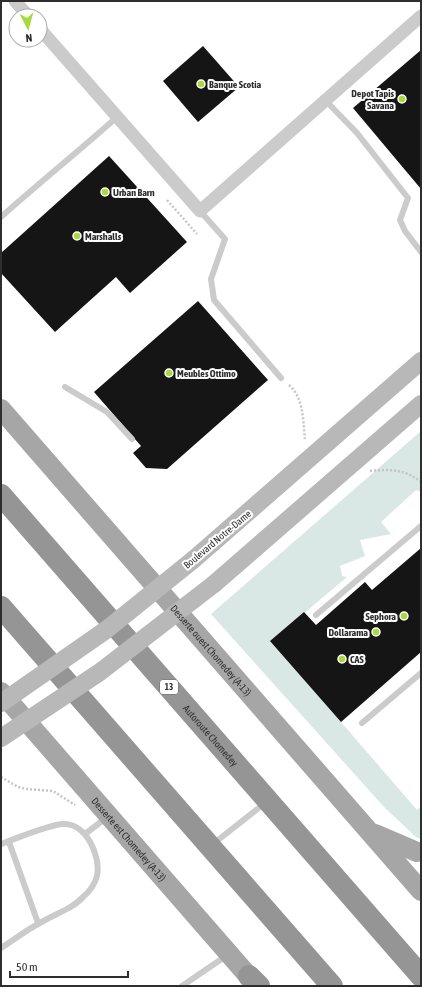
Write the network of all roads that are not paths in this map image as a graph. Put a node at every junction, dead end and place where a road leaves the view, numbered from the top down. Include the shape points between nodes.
1 (421, 16) edge
2 (48, 38) edge
3 (325, 100) junction
4 (117, 117) junction
5 (200, 211) junction
6 (1, 217) edge
7 (421, 252) edge
8 (421, 361) edge
9 (281, 378) road end
10 (65, 387) dead end
11 (421, 404) edge
12 (1, 409) edge
13 (132, 439) dead end
14 (1, 495) edge
15 (421, 526) edge
16 (1, 607) edge
17 (316, 615) dead end
18 (421, 673) edge
19 (1, 692) edge
20 (1, 703) edge
21 (362, 723) dead end
22 (1, 738) edge
23 (268, 800) junction
24 (109, 816) junction
25 (371, 833) junction
26 (85, 834) junction
27 (9, 842) junction
28 (1, 844) edge
29 (210, 847) junction
30 (419, 853) edge
31 (421, 891) edge
32 (38, 923) junction
33 (1, 948) edge
34 (229, 954) junction
35 (421, 976) edge
36 (255, 983) edge
37 (182, 986) edge
38 (332, 986) edge

1 - 3 street
2 - 4 street
3 - 5 street
3 - 7 lane via 357,133 408,198 400,220
4 - 5 street
4 - 6 lane
5 - 9 lane via 225,239 211,279 214,300
8 - 20 street, Boulevard Notre-Dame, bridge via 193,560 106,630
10 - 13 lane via 107,412
11 - 22 street, bridge via 214,584 106,667
12 - 25 main road, Desserte ouest Chomedey (A-13)
14 - 23 highway, Autoroute Chomedey / 13
15 - 17 lane
16 - 29 highway
18 - 21 lane
19 - 24 main road, Desserte est Chomedey (A-13)
23 - 29 lane
23 - 35 highway, Autoroute Chomedey / 13
24 - 26 lane
24 - 34 main road, Desserte est Chomedey (A-13)
25 - 30 main road
25 - 31 main road, Desserte ouest Chomedey (A-13)
26 - 27 lane via 76,827 62,824
26 - 32 lane via 91,842 98,863 94,883 78,903
27 - 28 lane
27 - 32 lane
29 - 38 highway
32 - 33 lane
34 - 36 main road, Desserte est Chomedey (A-13)
34 - 37 lane

